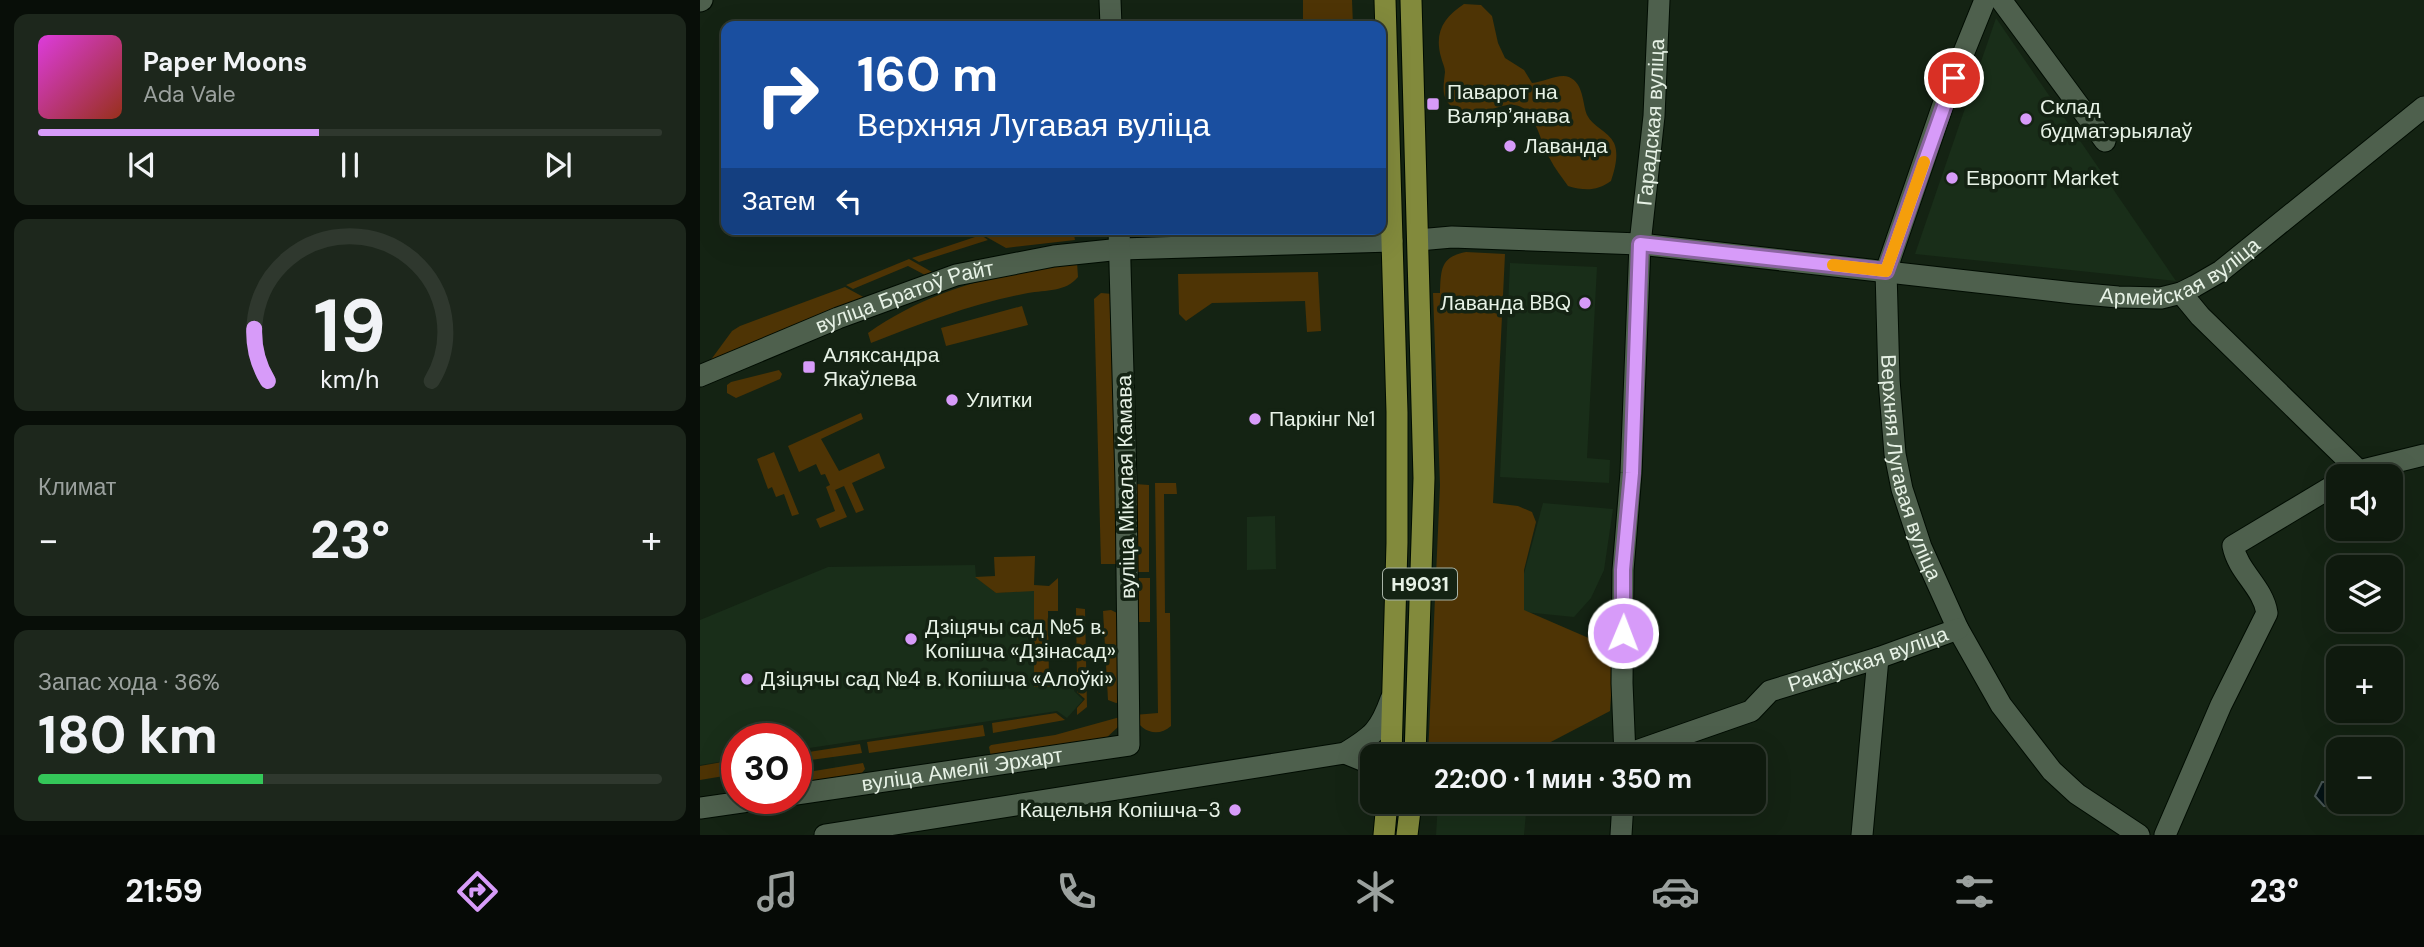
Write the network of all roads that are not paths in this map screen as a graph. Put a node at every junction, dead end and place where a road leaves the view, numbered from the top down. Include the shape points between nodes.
1 (1110, 0) edge
2 (1385, 0) edge
3 (1410, 0) edge
4 (1658, 0) edge
5 (1985, 0) edge
6 (2001, 0) edge
7 (1111, 21) edge
8 (1386, 21) edge
9 (1386, 34) edge
10 (2424, 107) edge
11 (2105, 141) dead end
12 (1120, 239) edge
13 (1418, 240) junction
14 (1392, 241) junction
15 (1640, 244) junction
16 (1886, 271) junction
17 (2181, 293) junction
18 (700, 376) edge
19 (2424, 455) edge
20 (2345, 464) edge
21 (2391, 464) edge
22 (2326, 490) edge
23 (1958, 629) junction
24 (1878, 658) junction
25 (1392, 695) junction
26 (1417, 695) junction
27 (1391, 744) edge
28 (1415, 744) edge
29 (1625, 744) edge
30 (1659, 744) edge
31 (1129, 745) joint
32 (1345, 753) junction
33 (1360, 759) edge
34 (812, 792) edge
35 (721, 805) edge
36 (700, 808) edge
37 (1386, 814) edge
38 (1410, 814) edge
39 (1622, 814) edge
40 (825, 835) edge
41 (1384, 835) edge
42 (1407, 835) edge
43 (1621, 835) edge
44 (1863, 835) edge
45 (2139, 835) edge
46 (2165, 835) edge

1 - 7 street
2 - 8 main road, Н9031
3 - 13 main road, Н9031
4 - 15 street, Гарадская вуліца via 1654,116
5 - 16 street via 1945,99
6 - 11 street
9 - 14 main road, Н9031
10 - 17 street, Армейская вуліца via 2221,271
12 - 14 street, вуліца Братоў Райт
12 - 18 street, вуліца Братоў Райт via 956,275
12 - 31 street, вуліца Мікалая Камава
13 - 14 main road
13 - 15 street via 1452,237
13 - 26 main road, Н9031 via 1424,478
14 - 25 main road, Н9031 via 1397,490
15 - 16 street
15 - 29 street, Ракаўская вуліца via 1632,473 1623,570
16 - 17 street, Армейская вуліца via 2118,297 2161,298
16 - 23 street, Верхняя Лугавая вуліца via 1891,416 1900,478 1921,547
17 - 20 street
19 - 21 street
22 - 46 street via 2233,546 2235,558 2265,601 2267,613
23 - 24 street, Ракаўская вуліца
23 - 45 street, Верхняя Лугавая вуліца via 2001,705 2052,771 2077,794
24 - 30 street, Ракаўская вуліца via 1770,691 1751,711
24 - 44 street
25 - 26 main road
25 - 27 main road, Н9031
25 - 32 street via 1383,723
26 - 28 main road, Н9031
31 - 34 street, вуліца Амеліі Эрхарт
32 - 33 street
32 - 40 street
35 - 36 street
37 - 41 main road
38 - 42 main road
39 - 43 street

